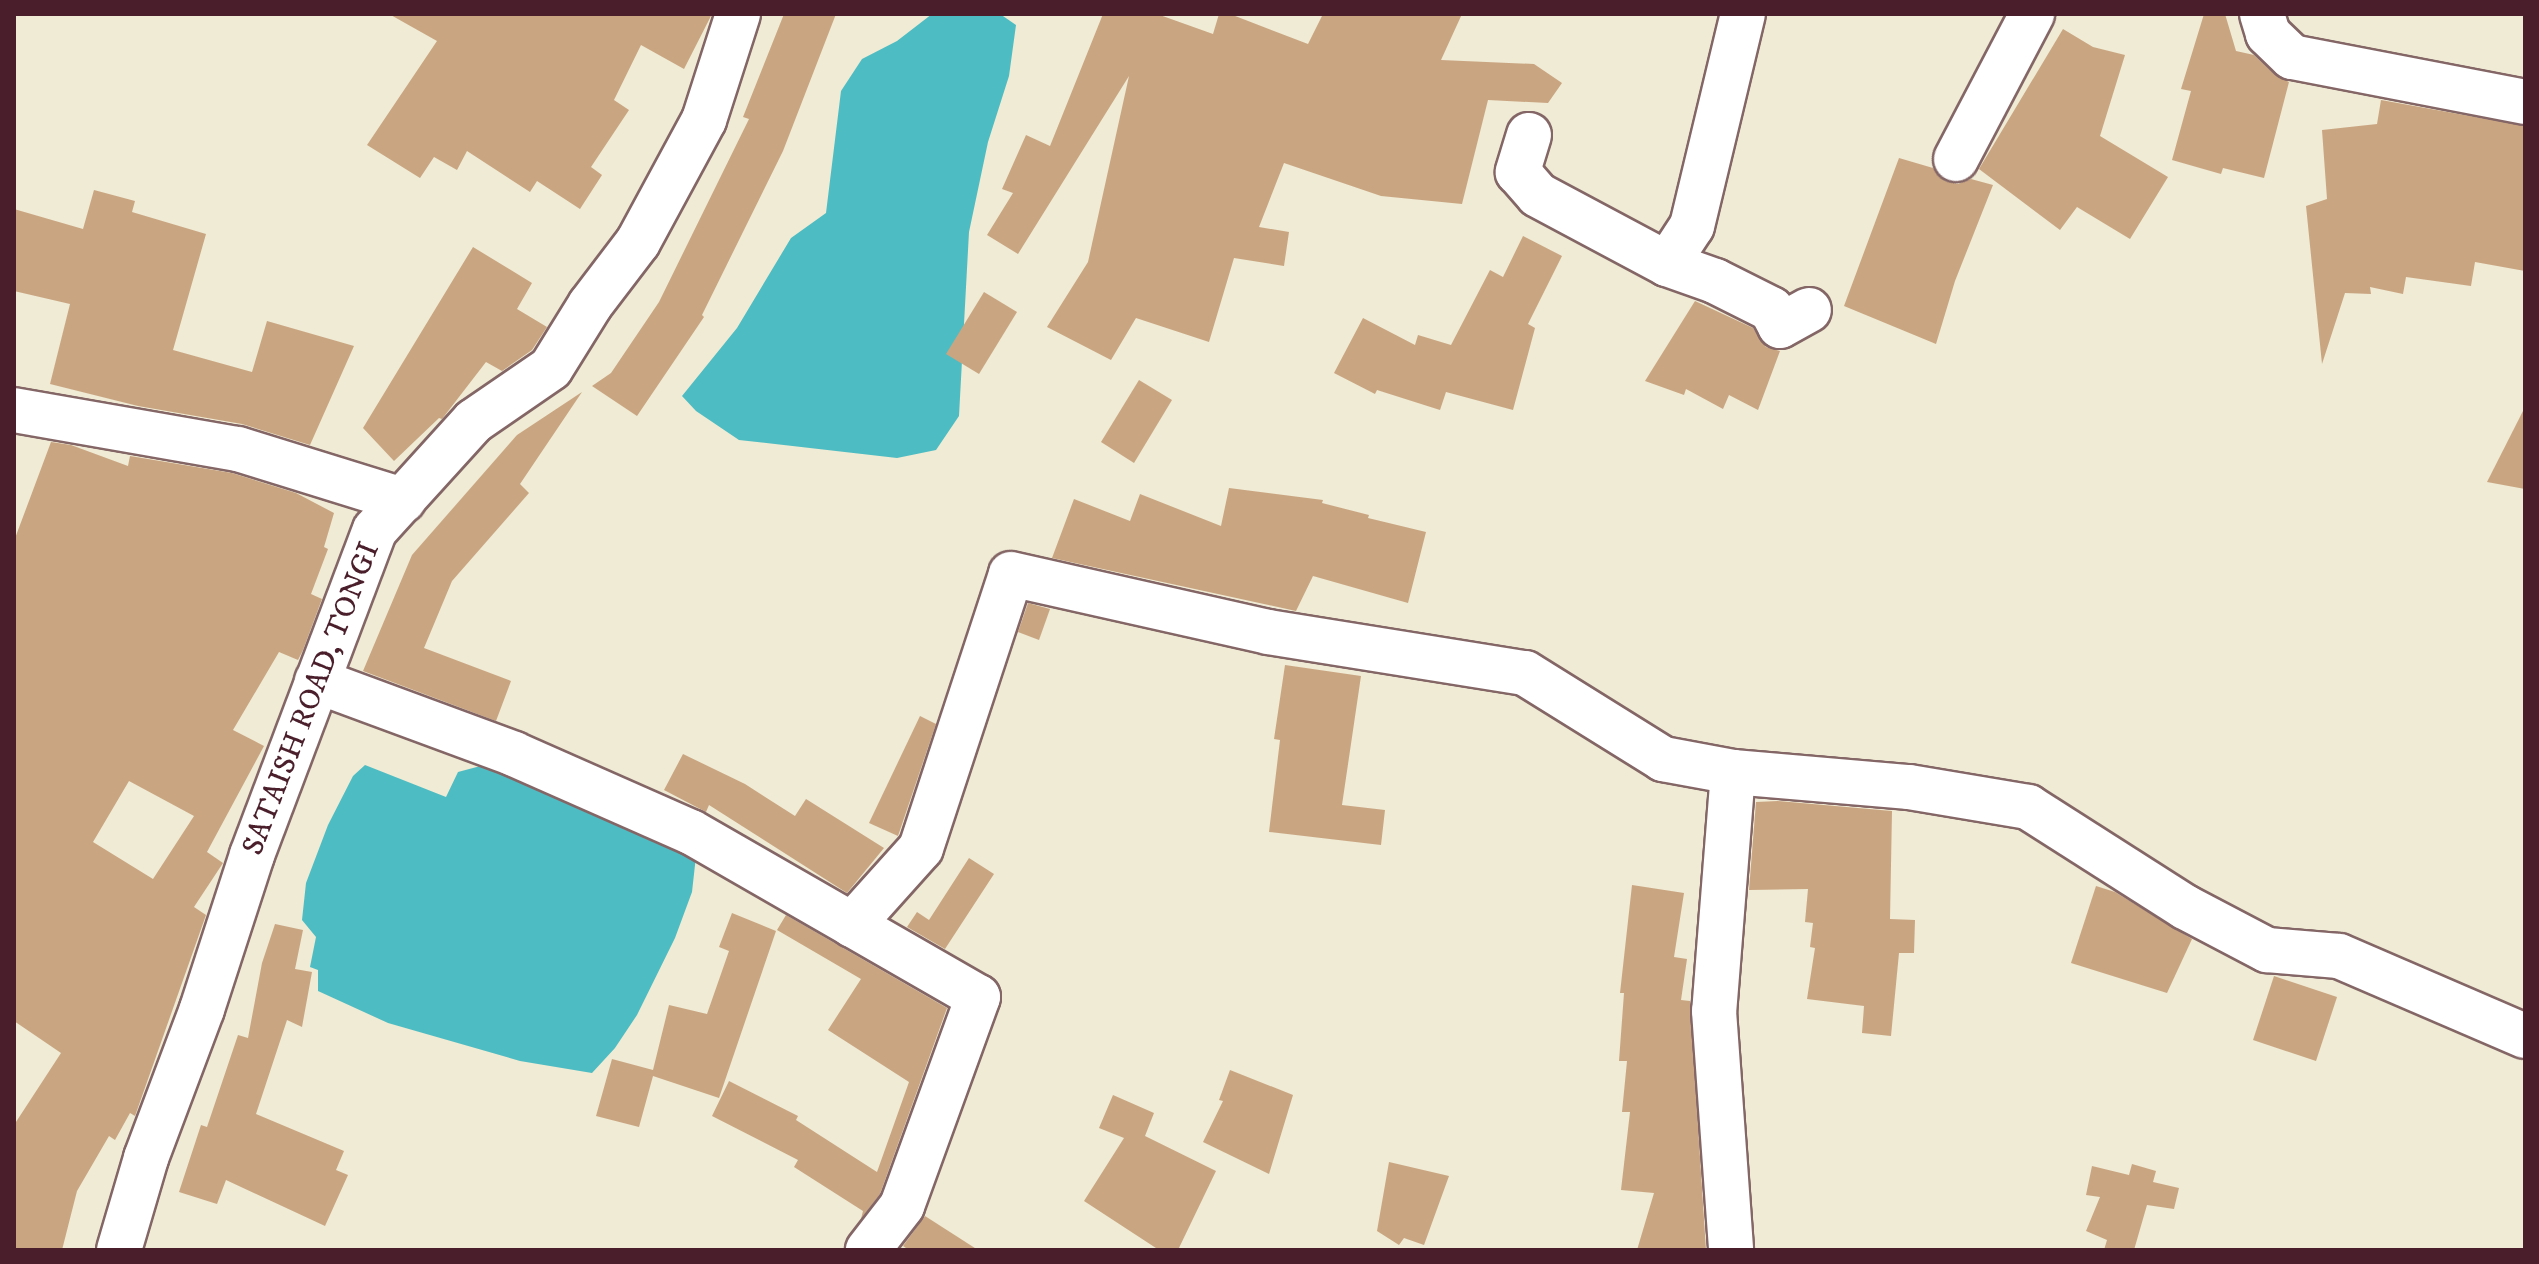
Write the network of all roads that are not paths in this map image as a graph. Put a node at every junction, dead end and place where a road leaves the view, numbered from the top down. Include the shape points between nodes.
1 (738, 14) edge
2 (1743, 14) edge
3 (2032, 14) edge
4 (2262, 14) edge
5 (2525, 102) edge
6 (1529, 135) dead end
7 (1956, 159) dead end
8 (1667, 264) junction
9 (1809, 310) dead end
10 (14, 410) edge
11 (403, 500) junction
12 (317, 681) junction
13 (1733, 772) junction
14 (852, 925) junction
15 (2525, 1036) edge
16 (119, 1250) edge
17 (868, 1250) edge
18 (1731, 1250) edge

1 - 11 street, SATAISH ROAD, TONGI via 704,120 638,242 551,368 474,421
2 - 8 street via 1692,226
3 - 7 street
4 - 5 street via 2268,34 2292,57
6 - 8 street via 1518,172 1538,195
8 - 9 street via 1771,309 1780,326
10 - 11 street via 238,449
11 - 12 street, SATAISH ROAD, TONGI via 375,530
12 - 14 street via 514,754 691,832
12 - 16 street, SATAISH ROAD, TONGI via 146,1158
13 - 14 street via 1663,759 1525,673 1268,632 1011,574 921,848
13 - 15 street via 1909,787 2028,807 2162,894 2267,950 2339,956
13 - 18 street via 1714,1011
14 - 17 street via 978,997 902,1206

